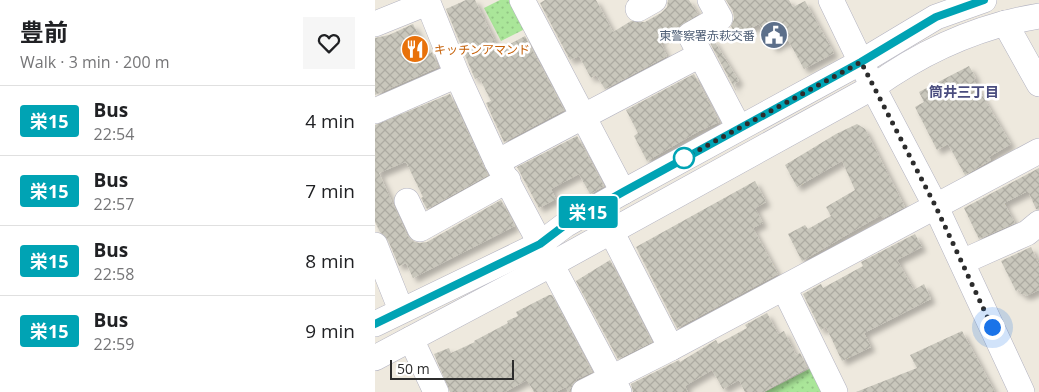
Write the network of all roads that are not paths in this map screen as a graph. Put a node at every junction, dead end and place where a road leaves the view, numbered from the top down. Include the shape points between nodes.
1 (523, 0) edge
2 (710, 0) edge
3 (831, 0) edge
4 (984, 0) edge
5 (427, 2) edge
6 (1039, 16) edge
7 (1005, 23) junction
8 (375, 24) edge
9 (700, 55) junction
10 (861, 62) junction
11 (457, 75) junction
12 (1039, 84) edge
13 (873, 87) junction
14 (375, 111) edge
15 (583, 116) junction
16 (739, 128) junction
17 (1039, 151) edge
18 (502, 171) junction
19 (623, 192) junction
20 (407, 201) dead end
21 (935, 205) junction
22 (1039, 223) edge
23 (611, 232) junction
24 (375, 245) edge
25 (546, 254) junction
26 (962, 262) junction
27 (784, 288) junction
28 (401, 310) junction
29 (375, 324) edge
30 (411, 339) junction
31 (671, 348) junction
32 (375, 358) edge
33 (616, 386) edge
34 (436, 392) edge
35 (584, 392) edge
36 (835, 392) edge
37 (1022, 392) edge

1 - 15 street
2 - 9 street via 720,18 690,35
3 - 10 street
4 - 10 street via 936,17
5 - 8 street
5 - 11 street
6 - 7 street
7 - 12 street
7 - 13 street via 954,40 902,67
9 - 15 street
9 - 16 street
10 - 13 street
10 - 16 street
11 - 14 street
11 - 18 street
13 - 21 street
13 - 23 street
15 - 18 street
15 - 19 street
16 - 19 street
17 - 21 street
18 - 20 street via 421,229
18 - 25 street
19 - 25 street via 565,225
21 - 26 street
21 - 27 street
22 - 26 street via 1027,233
23 - 25 street
23 - 31 street
24 - 28 street
25 - 28 street
25 - 30 street
25 - 33 street
26 - 37 street
27 - 31 street
27 - 36 street
28 - 29 street
30 - 32 street
30 - 34 street
31 - 33 street
33 - 35 street

